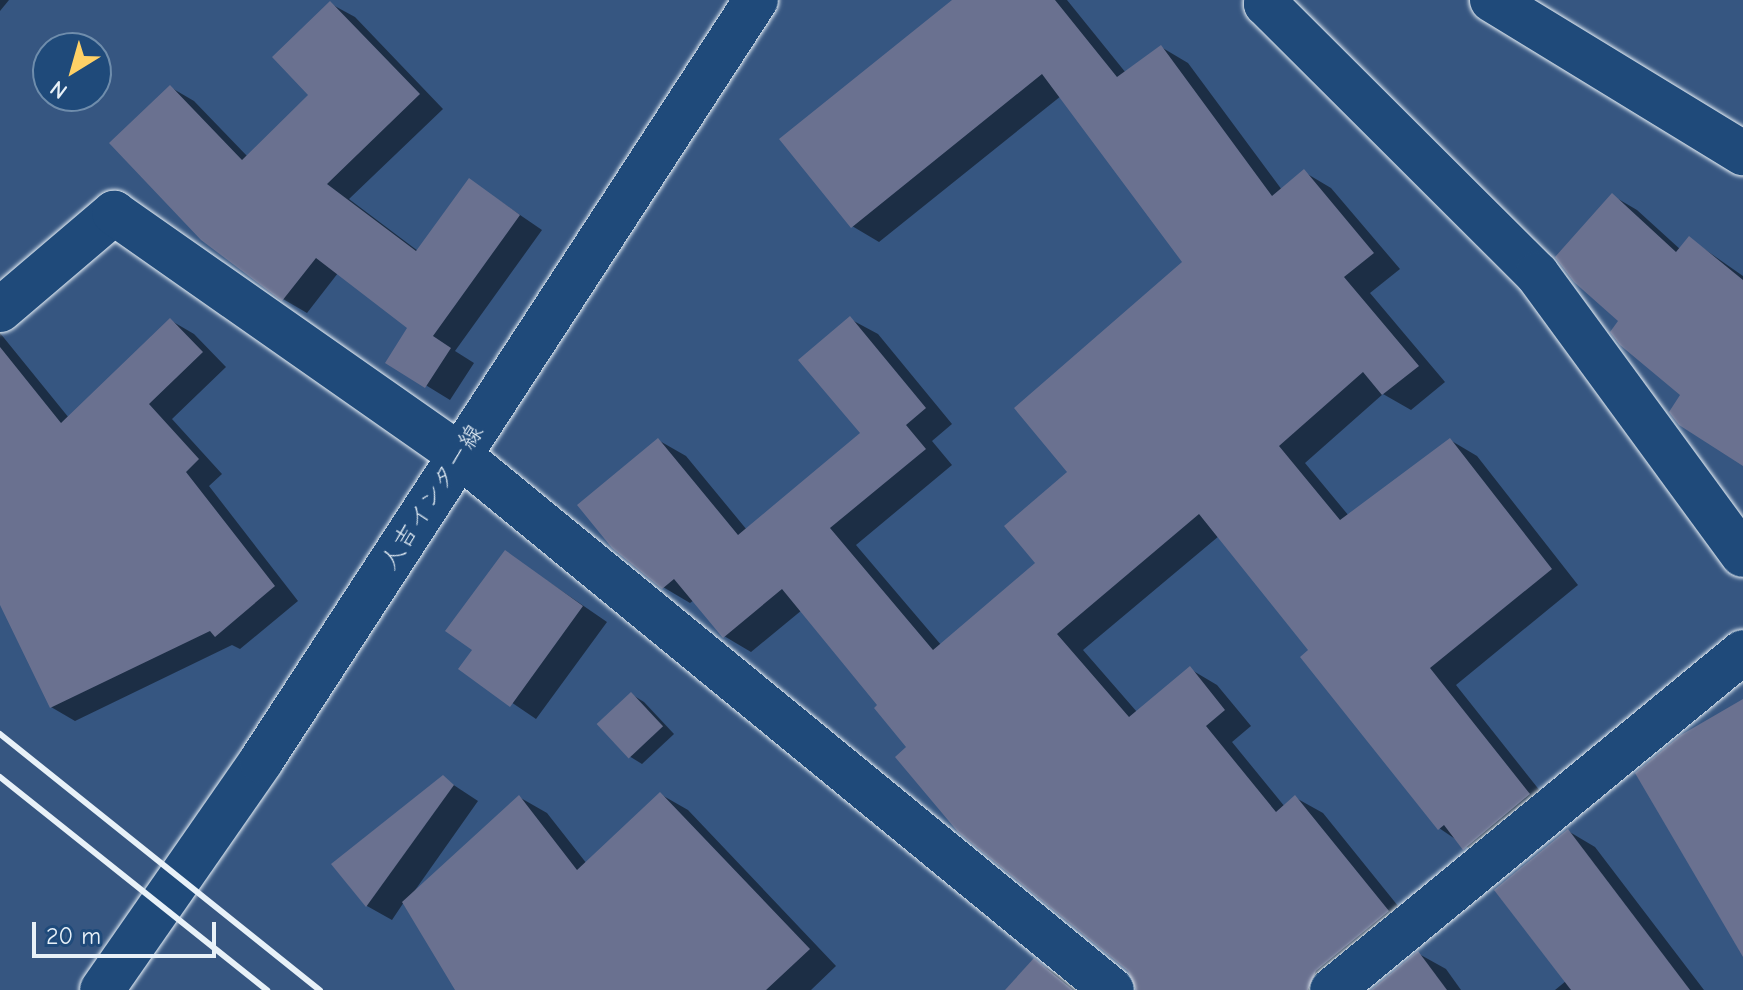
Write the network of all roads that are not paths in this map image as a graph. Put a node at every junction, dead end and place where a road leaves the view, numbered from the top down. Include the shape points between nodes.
1 (756, 0) edge
2 (1269, 0) edge
3 (1492, 0) edge
4 (1743, 153) edge
5 (0, 310) edge
6 (459, 455) junction
7 (1743, 555) edge
8 (1743, 652) edge
9 (102, 990) edge
10 (1112, 990) edge
11 (1332, 990) edge

1 - 6 street, 人吉インター線
2 - 7 street via 1266,4 1537,274
3 - 4 street
5 - 6 street via 114,213
6 - 9 street, 人吉インター線 via 261,761
6 - 10 street
8 - 11 street

